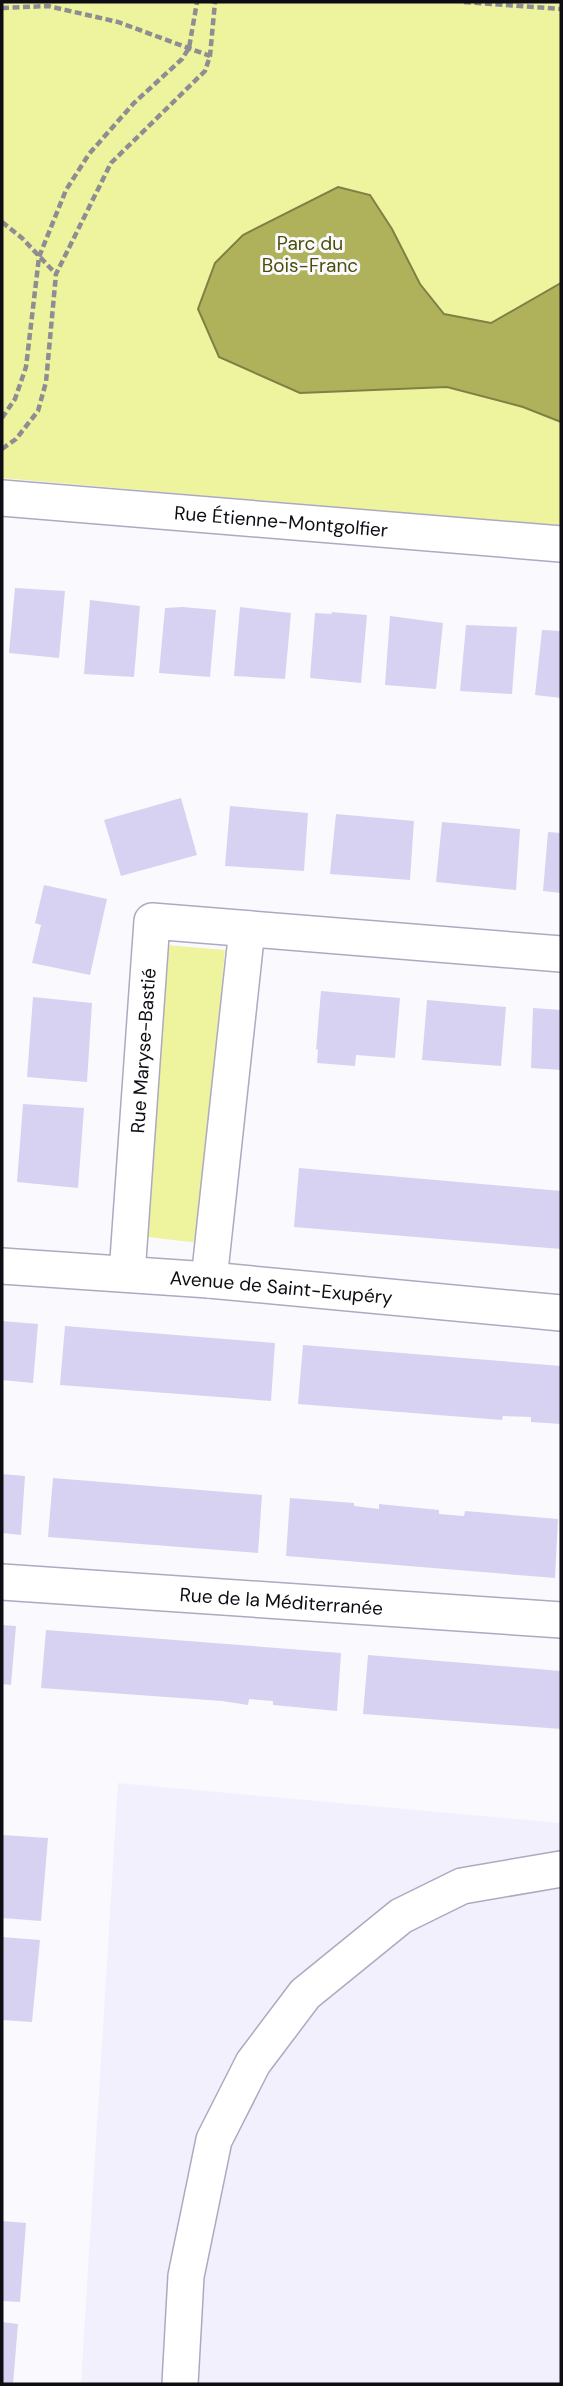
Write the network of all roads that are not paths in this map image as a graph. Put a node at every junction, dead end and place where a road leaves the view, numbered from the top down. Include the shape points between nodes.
1 (2, 498) edge
2 (561, 544) edge
3 (247, 929) junction
4 (561, 954) edge
5 (2, 1266) edge
6 (127, 1274) junction
7 (209, 1280) junction
8 (561, 1313) edge
9 (2, 1582) edge
10 (561, 1620) edge
11 (561, 1869) edge
12 (180, 2384) edge

1 - 2 street, Rue Étienne-Montgolfier
3 - 4 street, Rue Maryse-Bastié
3 - 6 street, Rue Maryse-Bastié via 152,920
3 - 7 street
5 - 6 street, Avenue de Saint-Exupéry
6 - 7 street, Avenue de Saint-Exupéry
7 - 8 street, Avenue de Saint-Exupéry
9 - 10 street, Rue de la Méditerranée
11 - 12 street via 462,1886 401,1916 305,1994 253,2063 214,2140 186,2276

